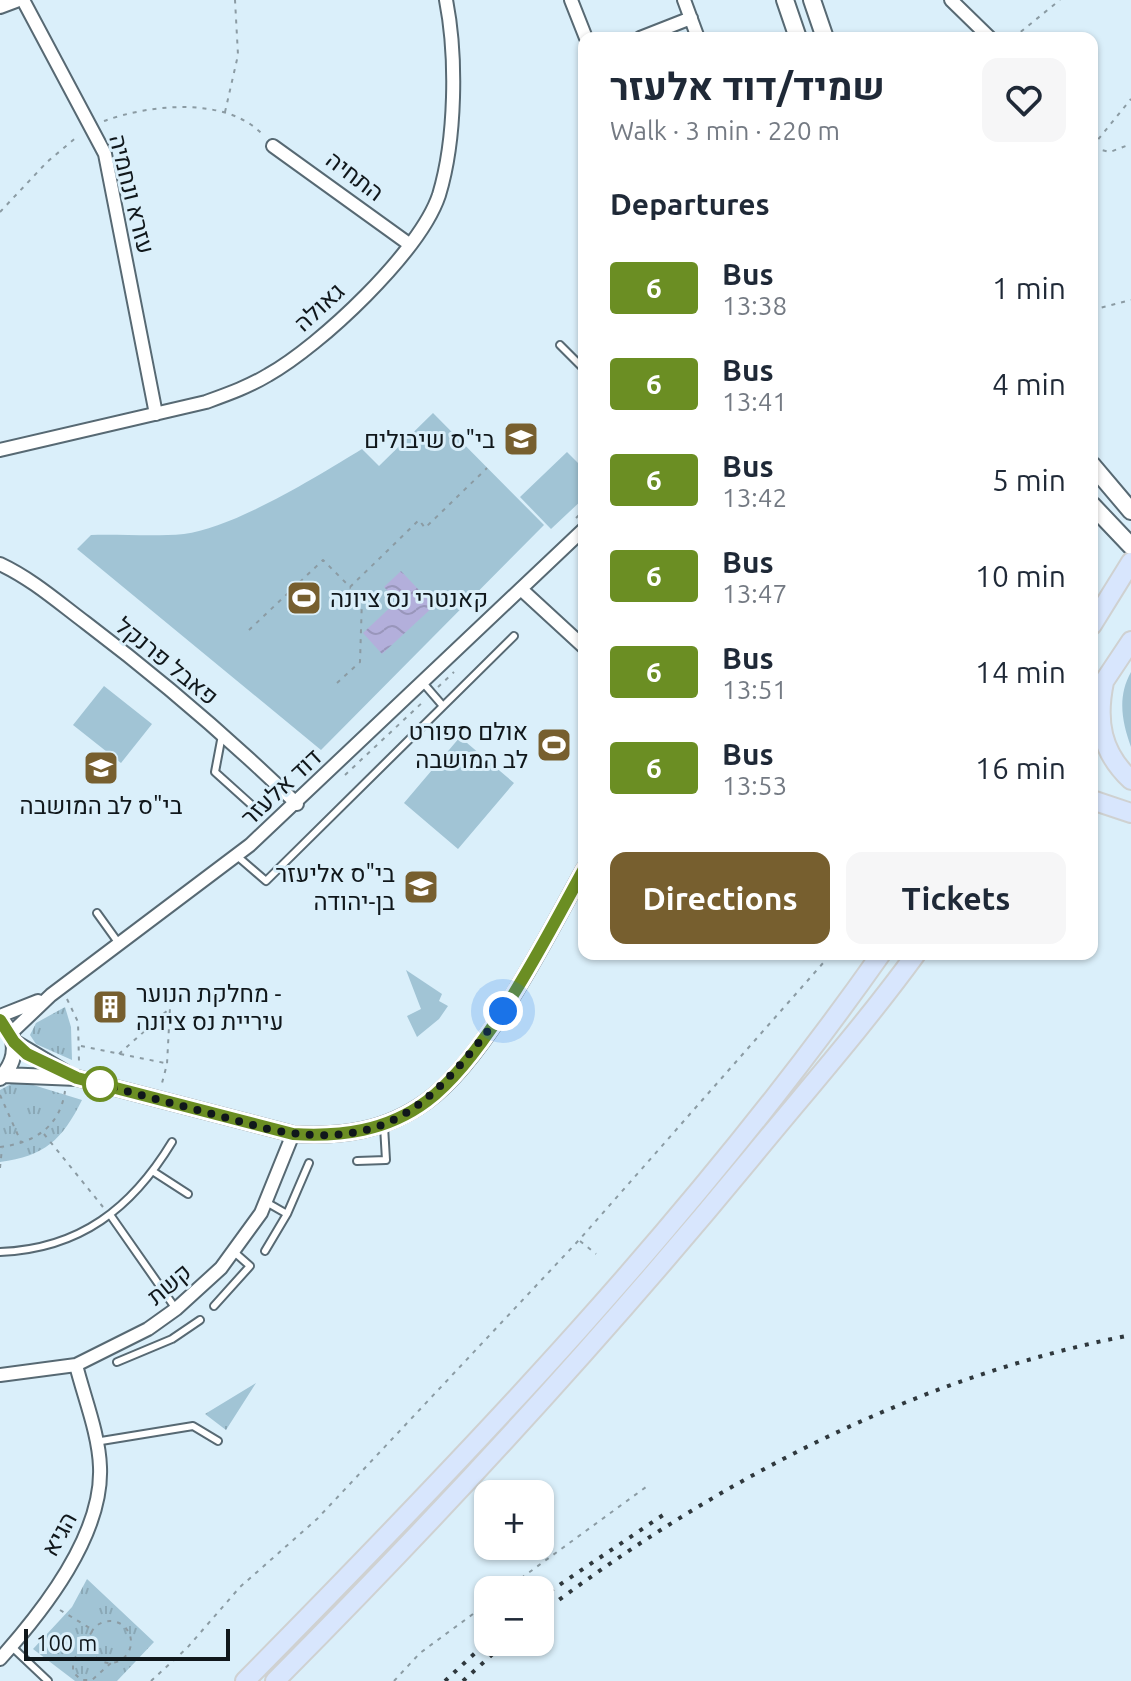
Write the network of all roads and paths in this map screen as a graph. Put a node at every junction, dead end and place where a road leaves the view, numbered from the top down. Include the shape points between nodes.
1 (16, 0) edge
2 (23, 0) edge
3 (235, 0) edge
4 (446, 0) edge
5 (571, 0) edge
6 (684, 0) edge
7 (785, 0) edge
8 (812, 0) edge
9 (951, 0) edge
10 (1060, 0) edge
11 (0, 6) edge
12 (691, 18) junction
13 (584, 32) edge
14 (655, 32) edge
15 (696, 32) edge
16 (796, 32) edge
17 (823, 32) edge
18 (984, 32) edge
19 (1020, 32) edge
20 (1131, 99) edge
21 (225, 113) junction
22 (92, 126) junction
23 (1098, 140) edge
24 (1131, 144) edge
25 (273, 146) joint
26 (1098, 149) edge
27 (0, 212) edge
28 (409, 244) junction
29 (1131, 300) edge
30 (1098, 308) edge
31 (560, 345) dead end
32 (578, 363) edge
33 (156, 414) junction
34 (0, 450) edge
35 (487, 468) dead end
36 (1098, 472) edge
37 (1098, 511) edge
38 (1131, 511) edge
39 (578, 526) edge
40 (1131, 546) edge
41 (1131, 562) edge
42 (0, 564) edge
43 (350, 587) junction
44 (522, 590) junction
45 (1098, 615) edge
46 (249, 630) dead end
47 (514, 636) dead end
48 (578, 641) edge
49 (1131, 641) edge
50 (1104, 682) junction
51 (337, 683) dead end
52 (424, 684) junction
53 (1098, 691) edge
54 (443, 706) junction
55 (222, 735) junction
56 (1131, 780) edge
57 (1098, 802) edge
58 (297, 804) junction
59 (255, 808) dead end
60 (1131, 813) edge
61 (237, 856) junction
62 (578, 880) edge
63 (578, 890) edge
64 (97, 913) dead end
65 (551, 929) junction
66 (120, 945) junction
67 (826, 960) edge
68 (871, 960) edge
69 (877, 960) edge
70 (911, 960) edge
71 (865, 976) junction
72 (56, 991) junction
73 (0, 1018) edge
74 (12, 1038) junction
75 (80, 1046) junction
76 (119, 1054) junction
77 (167, 1064) junction
78 (2, 1077) edge
79 (72, 1078) junction
80 (0, 1095) edge
81 (157, 1099) junction
82 (384, 1123) junction
83 (43, 1133) junction
84 (293, 1134) junction
85 (172, 1142) dead end
86 (22, 1143) junction
87 (1, 1147) edge
88 (357, 1161) dead end
89 (309, 1163) dead end
90 (0, 1168) edge
91 (154, 1172) junction
92 (188, 1194) dead end
93 (266, 1202) junction
94 (287, 1214) junction
95 (111, 1216) junction
96 (579, 1240) junction
97 (233, 1251) junction
98 (265, 1251) dead end
99 (0, 1252) edge
100 (596, 1254) dead end
101 (214, 1306) dead end
102 (176, 1309) junction
103 (200, 1320) dead end
104 (148, 1329) junction
105 (157, 1346) junction
106 (117, 1362) dead end
107 (76, 1365) junction
108 (0, 1375) edge
109 (218, 1441) dead end
110 (95, 1442) junction
111 (646, 1487) dead end
112 (524, 1576) edge
113 (45, 1600) junction
114 (474, 1613) edge
115 (93, 1630) junction
116 (11, 1646) junction
117 (0, 1659) edge
118 (111, 1663) junction
119 (48, 1681) edge
120 (151, 1681) edge
121 (245, 1681) edge
122 (275, 1681) edge
123 (394, 1681) edge

1 - 11 street
2 - 22 street, עזרא ונחמיה
3 - 21 path via 238,55
4 - 28 street, גאולה via 453,34 448,140 438,196
5 - 13 street
6 - 12 street
7 - 16 main road
8 - 17 main road
9 - 18 street
10 - 19 path
12 - 14 street
12 - 15 street
20 - 23 path
21 - 22 path via 153,110
21 - 25 path via 252,123
22 - 27 path via 47,162
22 - 33 street, עזרא ונחמיה via 110,179
24 - 26 path via 1110,152
25 - 28 street, התחיה
28 - 33 street, גאולה via 377,283 305,351 239,390
29 - 30 path
31 - 32 lane
33 - 34 street, גאולה
35 - 43 path via 425,528 419,520
36 - 38 main road
37 - 40 main road
39 - 44 street, דוד אלעזר
41 - 45 main road
42 - 55 street, פאבל פרנקל via 24,575 110,641
43 - 46 path via 323,560
43 - 51 path via 362,598 360,662
44 - 48 street
44 - 52 street, דוד אלעזר
47 - 54 lane
49 - 50 main road
50 - 53 main road
50 - 56 main road via 1100,730 1106,748
52 - 54 lane
52 - 58 street, דוד אלעזר
54 - 61 lane via 266,881
55 - 58 street, פאבל פרנקל
55 - 59 lane via 215,772
57 - 60 main road
58 - 61 street, דוד אלעזר
61 - 66 street, דוד אלעזר
62 - 65 street
63 - 65 street
64 - 66 lane
65 - 82 street via 503,1011 457,1070 428,1101
66 - 72 street, דוד אלעזר
67 - 96 path
68 - 71 main road
69 - 71 main road
70 - 122 main road via 797,1105 574,1365
71 - 121 main road via 719,1164 558,1350
72 - 73 street, דוד אלעזר
72 - 74 street, דוד אלעזר
72 - 75 path via 78,1022
73 - 74 street
74 - 78 street via 14,1054
74 - 79 street via 27,1054
75 - 76 path
75 - 79 path
76 - 77 path
76 - 77 path via 170,1008
77 - 81 path
78 - 79 street
79 - 81 street
79 - 83 path via 63,1106
80 - 86 path
81 - 84 street
82 - 84 street via 346,1135
82 - 88 lane via 386,1160
83 - 86 path
83 - 95 path
84 - 93 street, קשת
85 - 91 lane
86 - 87 path
87 - 90 path
89 - 94 lane
91 - 92 lane
91 - 95 lane
93 - 94 lane
93 - 97 street, קשת
94 - 98 lane
95 - 99 lane via 49,1244
95 - 102 lane
96 - 100 path
96 - 120 path via 317,1519 240,1587
97 - 101 lane via 250,1266
97 - 102 street, קשת
102 - 104 street, קשת
103 - 105 lane
104 - 105 lane
104 - 107 street, קשת
105 - 106 lane
107 - 108 street, קשת
107 - 110 street, הגיא
109 - 110 lane via 193,1426
110 - 113 street, הגיא via 100,1465 96,1514
111 - 112 path
113 - 115 path
113 - 116 street, הגיא
114 - 123 path via 420,1653
115 - 118 path via 91,1651
115 - 118 path via 106,1622 126,1629 128,1652
115 - 118 path via 73,1661 73,1672 81,1680 92,1680
116 - 117 street, הגיא
116 - 119 lane

